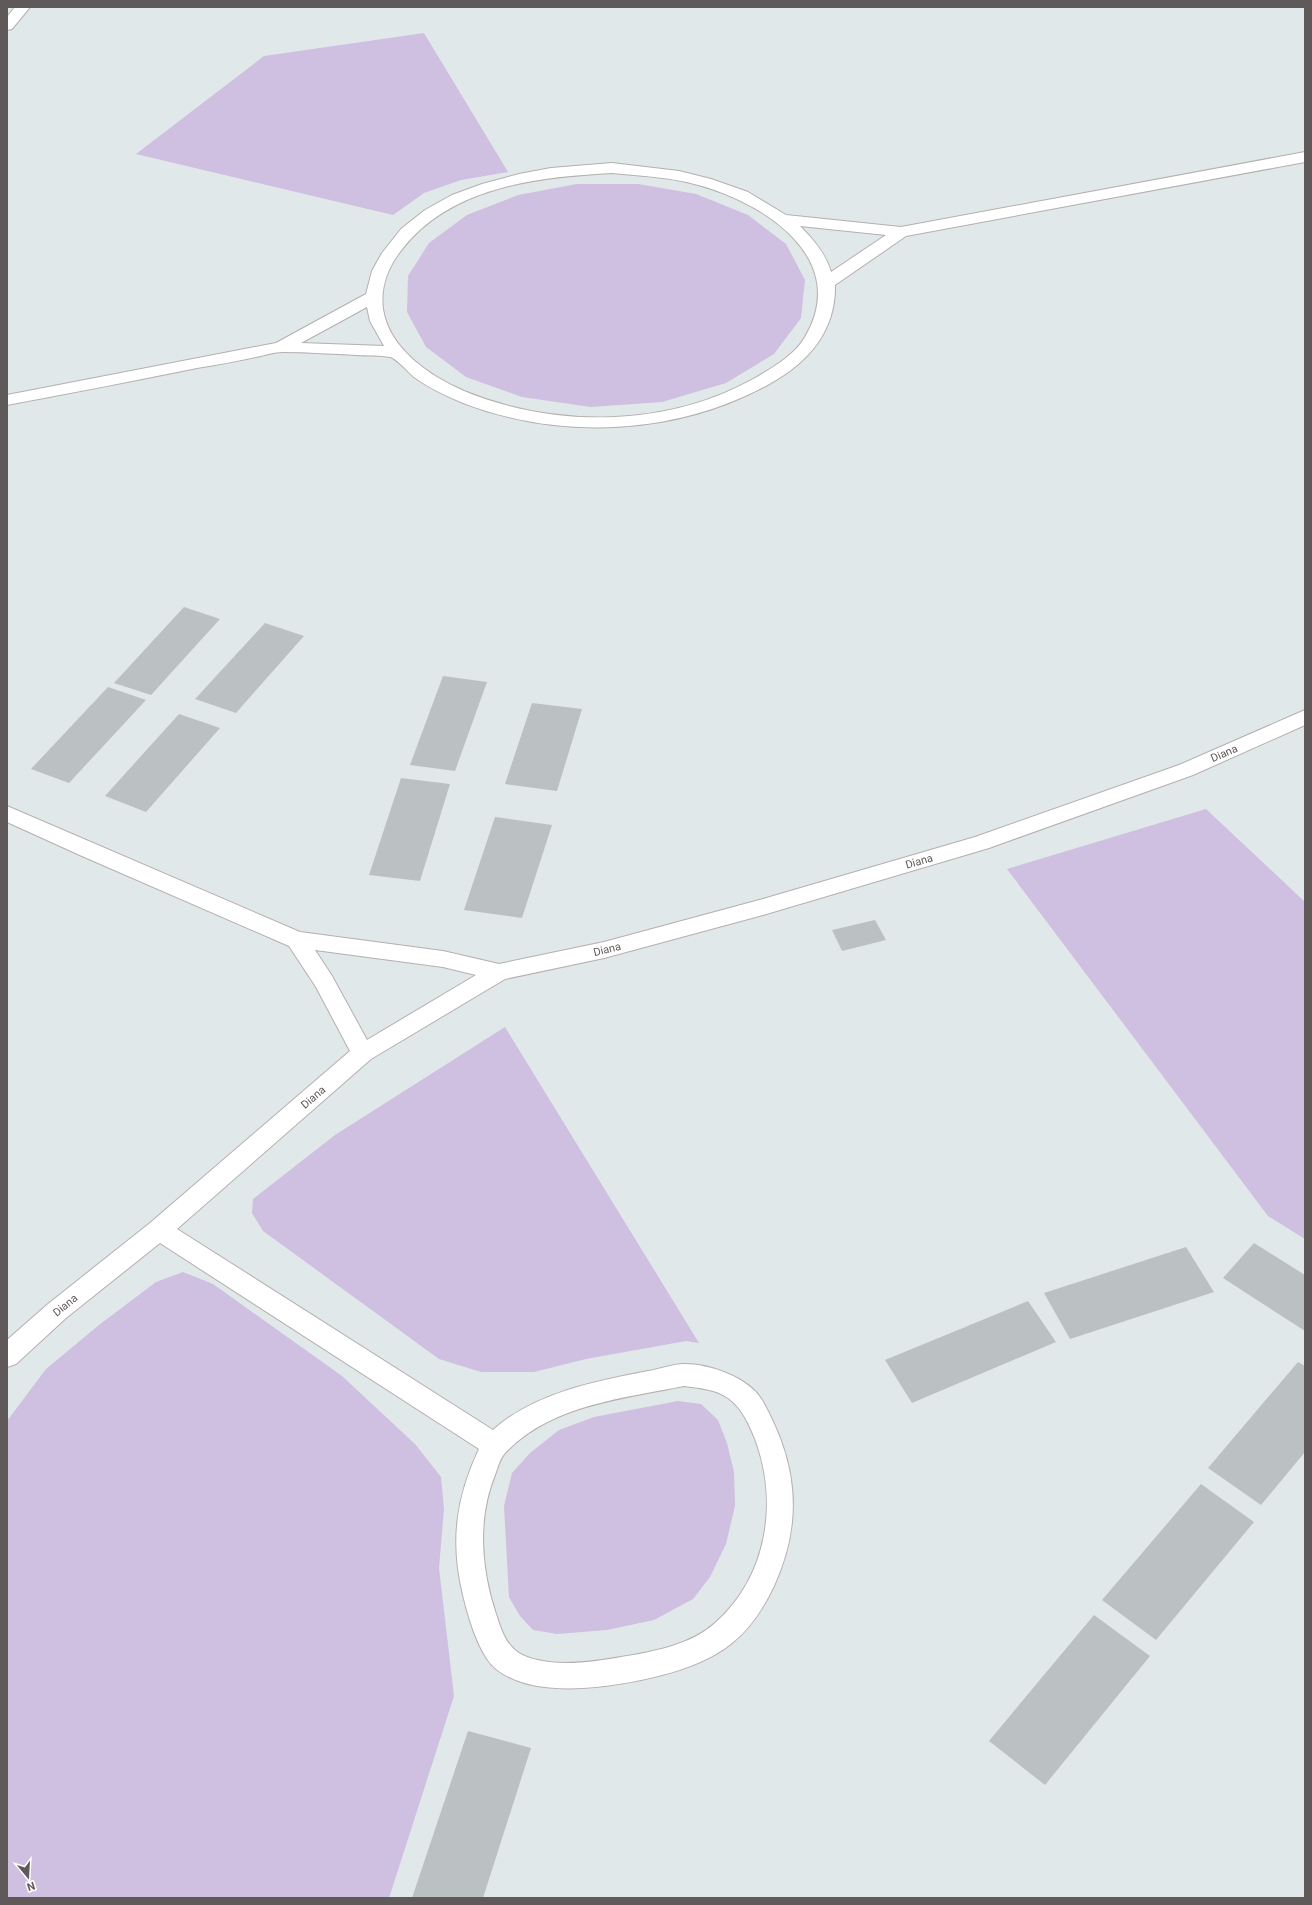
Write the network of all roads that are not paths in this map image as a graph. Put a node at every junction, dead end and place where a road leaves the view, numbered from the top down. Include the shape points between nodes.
1 (23, 7) edge
2 (7, 26) edge
3 (1305, 157) edge
4 (786, 220) junction
5 (902, 232) junction
6 (826, 283) junction
7 (373, 296) junction
8 (281, 347) junction
9 (395, 352) junction
10 (7, 400) edge
11 (1305, 717) edge
12 (7, 813) edge
13 (297, 940) junction
14 (499, 972) junction
15 (363, 1053) junction
16 (159, 1230) junction
17 (7, 1356) edge
18 (495, 1445) junction

1 - 2 street
3 - 5 street
4 - 5 street
4 - 6 street via 814,250 822,266
4 - 7 street via 755,201 717,185 674,175 612,168 536,175 492,185 454,201 421,220 396,243 379,269
5 - 6 street
6 - 9 street via 825,311 812,339 788,365 747,390 711,405 662,417 609,422 556,420 505,411 460,396 422,376
7 - 8 street
7 - 9 street via 383,334
8 - 9 street
8 - 10 street
11 - 14 street, Diana via 1186,770 982,843 604,950
12 - 13 street
13 - 14 street via 443,959
13 - 15 street via 324,982
14 - 15 street, Diana
15 - 16 street, Diana
16 - 17 street, Diana via 57,1311
16 - 18 street
18 - 18 street via 477,1482 468,1534 478,1605 492,1642 508,1662 531,1671 565,1677 601,1674 652,1664 692,1651 721,1635 741,1616 757,1594 769,1569 776,1545 782,1499 778,1468 770,1441 745,1397 726,1384 684,1375 582,1398 541,1411 516,1426

